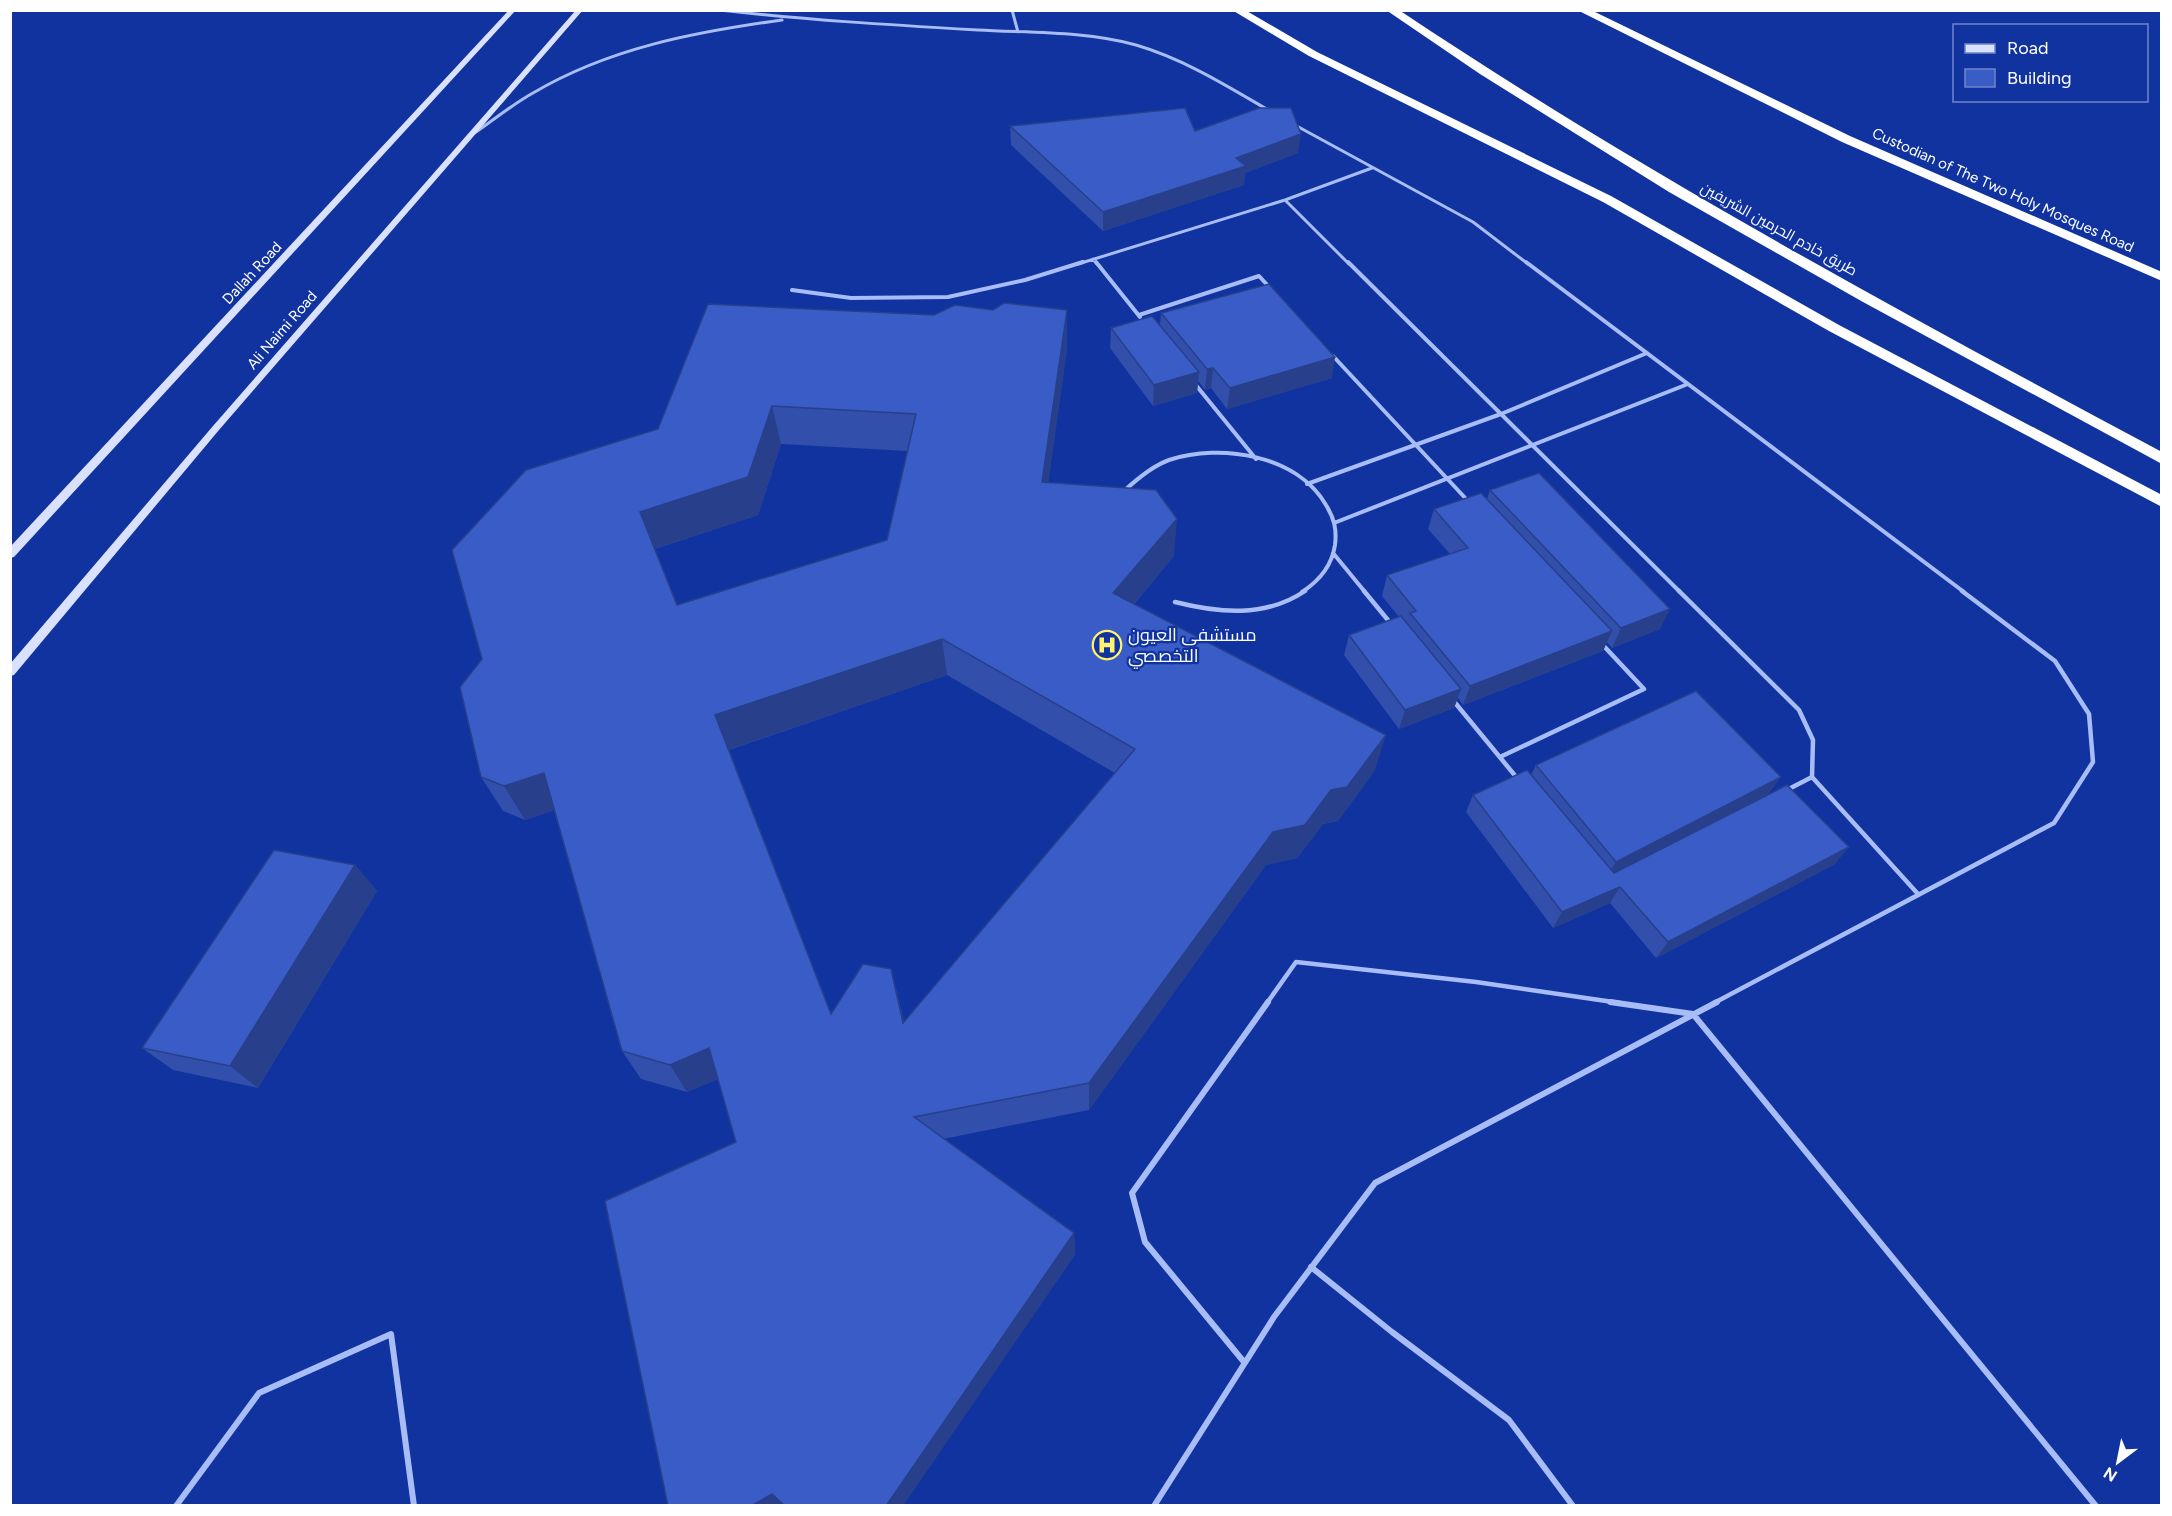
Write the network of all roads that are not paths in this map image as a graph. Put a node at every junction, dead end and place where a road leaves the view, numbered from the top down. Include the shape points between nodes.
1 (513, 10) edge
2 (580, 10) edge
3 (720, 10) edge
4 (1012, 10) edge
5 (1237, 10) edge
6 (1391, 10) edge
7 (1582, 10) edge
8 (790, 19) junction
9 (1018, 32) junction
10 (1279, 116) edge
11 (1289, 122) edge
12 (471, 135) junction
13 (1846, 139) junction
14 (1372, 168) junction
15 (1285, 200) junction
16 (1093, 259) junction
17 (2162, 264) edge
18 (2162, 277) edge
19 (792, 290) dead end
20 (1275, 293) edge
21 (1138, 315) junction
22 (1146, 324) edge
23 (1330, 352) edge
24 (1647, 353) junction
25 (1190, 378) edge
26 (1688, 384) junction
27 (1501, 414) junction
28 (1532, 445) junction
29 (1416, 446) junction
30 (1256, 459) junction
31 (2162, 459) edge
32 (1447, 478) junction
33 (1308, 484) junction
34 (1119, 500) edge
35 (2162, 502) edge
36 (1471, 504) edge
37 (1334, 523) junction
38 (1333, 553) junction
39 (10, 554) edge
40 (1175, 602) dead end
41 (1394, 627) edge
42 (1597, 639) edge
43 (10, 672) edge
44 (1447, 692) edge
45 (1500, 757) junction
46 (1812, 777) junction
47 (1522, 784) edge
48 (1781, 793) edge
49 (1918, 894) junction
50 (1693, 1014) junction
51 (1311, 1267) junction
52 (1244, 1362) junction
53 (176, 1506) edge
54 (414, 1506) edge
55 (1154, 1506) edge
56 (1573, 1506) edge
57 (2096, 1506) edge

1 - 39 main road, Dallah Road
2 - 12 main road, Ali Naimi Road
3 - 8 lane
4 - 9 lane
5 - 35 highway via 1313,54 1607,199 1834,328
6 - 31 highway, طريق خادم الحرمين الشريفين via 1476,69 1693,200
7 - 13 highway
8 - 9 lane
8 - 12 lane via 711,29 618,53 538,89
9 - 10 lane via 1136,45 1195,69
11 - 14 lane
12 - 43 main road, Ali Naimi Road
13 - 17 highway, Custodian of The Two Holy Mosques Road
13 - 18 highway, Custodian of The Two Holy Mosques Road
14 - 15 lane
14 - 24 lane via 1473,222
15 - 16 lane
15 - 27 lane
16 - 19 lane via 1025,280 948,297 851,298
16 - 21 lane
20 - 21 lane via 1259,276
21 - 22 lane
23 - 29 lane
24 - 26 lane
24 - 27 lane
25 - 30 lane
26 - 28 lane
26 - 49 lane via 2055,661 2089,714 2093,762 2054,823
27 - 28 lane
27 - 29 lane
28 - 32 lane
28 - 46 lane via 1800,710 1813,740
29 - 32 lane
29 - 33 lane
30 - 33 lane via 1268,461
30 - 34 lane via 1201,453 1170,460 1142,474
32 - 36 lane
32 - 37 lane
33 - 37 lane via 1319,494
37 - 38 lane via 1337,542
38 - 40 lane via 1329,566 1310,587 1282,603 1248,611 1210,611
38 - 41 lane
42 - 45 lane via 1644,689
44 - 45 lane
45 - 47 lane
46 - 48 lane
46 - 49 lane
49 - 50 lane
50 - 51 lane via 1375,1183
50 - 52 lane via 1476,982 1296,962 1132,1193 1145,1242
50 - 57 lane
51 - 52 lane
51 - 56 lane via 1509,1420
52 - 55 lane
53 - 54 lane via 259,1393 391,1334

